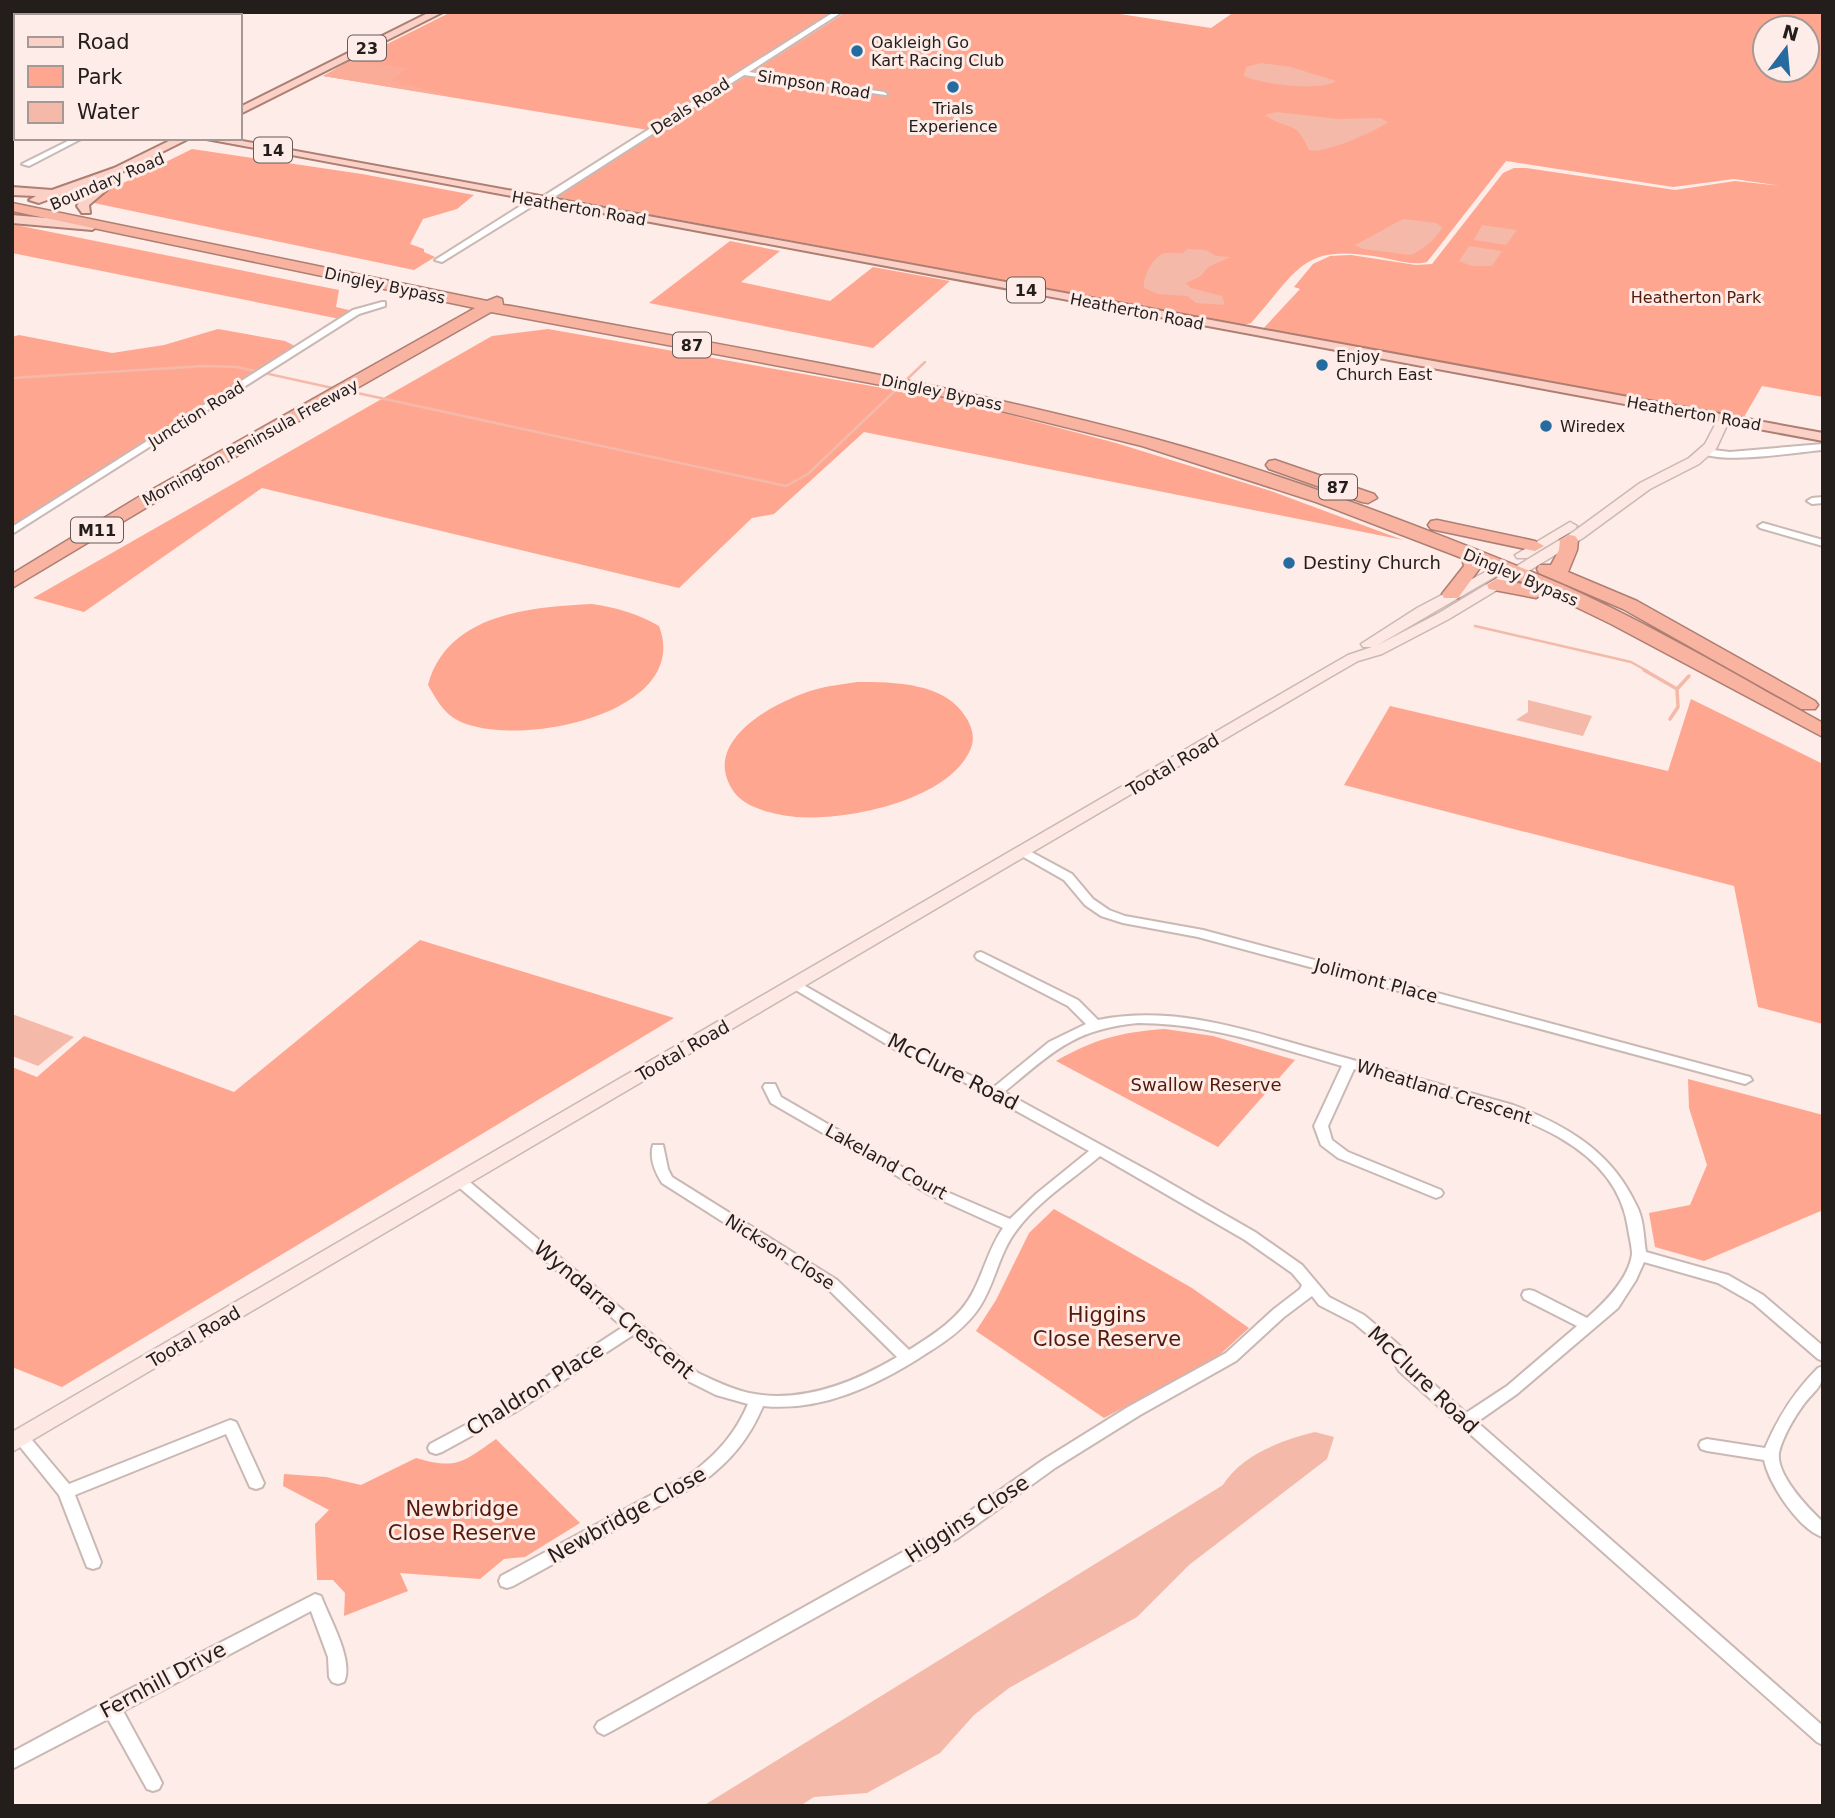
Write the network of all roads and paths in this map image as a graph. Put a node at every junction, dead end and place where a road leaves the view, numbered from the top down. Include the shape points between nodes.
1 (438, 12) edge
2 (839, 12) edge
3 (743, 73) junction
4 (296, 83) junction
5 (884, 94) dead end
6 (242, 110) edge
7 (242, 116) edge
8 (76, 140) edge
9 (166, 140) edge
10 (195, 141) edge
11 (151, 155) junction
12 (327, 162) junction
13 (26, 164) dead end
14 (109, 183) junction
15 (66, 190) junction
16 (539, 200) junction
17 (54, 204) junction
18 (12, 206) edge
19 (34, 206) junction
20 (86, 210) junction
21 (111, 227) junction
22 (439, 260) dead end
23 (435, 295) junction
24 (494, 301) junction
25 (382, 304) dead end
26 (468, 320) junction
27 (609, 330) junction
28 (372, 359) junction
29 (907, 379) junction
30 (334, 388) junction
31 (1724, 419) junction
32 (1823, 437) edge
33 (1823, 447) edge
34 (1706, 452) junction
35 (1635, 492) junction
36 (1823, 500) edge
37 (1812, 501) dead end
38 (1763, 526) dead end
39 (12, 531) edge
40 (1569, 540) junction
41 (1823, 543) edge
42 (1471, 555) junction
43 (1515, 566) junction
44 (12, 570) edge
45 (1558, 575) junction
46 (12, 582) edge
47 (1451, 594) junction
48 (1353, 658) junction
49 (1823, 713) edge
50 (1823, 732) edge
51 (1024, 852) junction
52 (981, 956) dead end
53 (795, 986) junction
54 (1095, 1026) junction
55 (1350, 1064) junction
56 (1745, 1080) dead end
57 (770, 1087) dead end
58 (995, 1093) junction
59 (658, 1149) dead end
60 (1099, 1150) junction
61 (460, 1181) junction
62 (1436, 1193) dead end
63 (1012, 1226) junction
64 (1639, 1255) junction
65 (1309, 1285) junction
66 (1529, 1295) dead end
67 (1587, 1325) junction
68 (633, 1328) junction
69 (1823, 1355) edge
70 (908, 1358) junction
71 (1823, 1372) edge
72 (757, 1401) junction
73 (1465, 1422) junction
74 (17, 1440) edge
75 (1706, 1445) dead end
76 (436, 1448) dead end
77 (1771, 1455) junction
78 (256, 1483) dead end
79 (66, 1492) junction
80 (1823, 1531) edge
81 (93, 1562) dead end
82 (507, 1581) dead end
83 (338, 1677) dead end
84 (111, 1707) junction
85 (604, 1727) dead end
86 (1823, 1737) edge
87 (12, 1760) edge
88 (153, 1783) dead end

1 - 4 main road, 23
2 - 3 street, Deals Road
3 - 5 street, Simpson Road
3 - 16 street, Deals Road
4 - 6 main road, 23
4 - 7 main road, 23
8 - 13 street
9 - 11 main road
10 - 11 main road, Boundary Road
10 - 12 main road, Heatherton Road / 14
10 - 12 main road, Heatherton Road / 14
10 - 14 main road, Boundary Road
11 - 15 main road, Boundary Road
12 - 16 main road, Heatherton Road / 14
14 - 17 main road, Boundary Road
14 - 20 main road via 84,203
15 - 18 main road
15 - 19 main road, Boundary Road
16 - 22 street, Deals Road
16 - 31 main road, Heatherton Road / 14
17 - 19 highway, Boundary Road
17 - 20 highway, Dingley Bypass / 87
18 - 19 highway, Dingley Bypass / 87
18 - 21 main road
19 - 21 highway, Dingley Bypass / 87
20 - 24 highway, Dingley Bypass / 87
21 - 23 highway, Dingley Bypass / 87
23 - 24 highway, Dingley Bypass / 87
23 - 28 highway, Mornington Peninsula Freeway / M11 via 451,303 445,314
24 - 26 highway, Mornington Peninsula Freeway / M11
24 - 27 highway, Dingley Bypass / 87
24 - 28 highway, Mornington Peninsula Freeway / M11
24 - 29 highway, Dingley Bypass / 87
25 - 39 street, Junction Road via 356,312
26 - 27 highway via 503,318
26 - 30 highway, Mornington Peninsula Freeway / M11
27 - 29 highway, Dingley Bypass / 87
28 - 30 highway, Mornington Peninsula Freeway / M11
29 - 42 highway, Dingley Bypass / 87 via 1188,454 1335,502
29 - 43 highway, Dingley Bypass / 87 via 1068,407 1315,478 1437,525
30 - 44 highway, Mornington Peninsula Freeway / M11 via 138,493
30 - 46 highway, Mornington Peninsula Freeway / M11
31 - 32 main road, Heatherton Road / 14
31 - 34 main road, Tootal Road
33 - 34 street via 1730,455
34 - 35 main road, Tootal Road
35 - 40 main road, Tootal Road
35 - 43 main road, Tootal Road via 1589,514
36 - 37 street
38 - 41 street
40 - 43 main road, Tootal Road
40 - 45 highway via 1570,551 1560,563
42 - 43 highway, Dingley Bypass / 87
42 - 47 highway via 1473,567
43 - 45 highway, Dingley Bypass / 87
43 - 47 main road, Tootal Road
43 - 48 main road, Tootal Road via 1377,652
43 - 50 highway via 1546,595 1618,620
45 - 49 highway, Dingley Bypass / 87 via 1630,605
47 - 48 main road, Tootal Road via 1366,645
48 - 51 main road, Tootal Road
51 - 53 main road, Tootal Road
51 - 56 street, Jolimont Place via 1068,877 1105,913 1123,919 1199,933
52 - 54 street via 1073,1003
53 - 58 street, McClure Road via 903,1048
53 - 61 main road, Tootal Road
54 - 55 street, Wheatland Crescent via 1150,1018 1181,1020
54 - 58 street, Wheatland Crescent via 1062,1040
55 - 62 street via 1321,1126 1326,1142 1343,1154
55 - 64 street, Wheatland Crescent via 1525,1114 1579,1142 1605,1167 1629,1204
57 - 63 street, Lakeland Court via 776,1100 923,1185
58 - 60 street, McClure Road
59 - 70 street, Nickson Close via 667,1180 832,1284
60 - 63 street, Wyndarra Crescent
60 - 65 street, McClure Road via 1278,1254
61 - 68 street, Wyndarra Crescent
61 - 74 main road, Tootal Road
63 - 70 street, Wyndarra Crescent via 970,1309
64 - 67 street via 1613,1304
64 - 69 street via 1723,1279 1758,1299
65 - 73 street, McClure Road via 1387,1342 1404,1367
65 - 85 street, Higgins Close via 1307,1292 1231,1357 1059,1457 952,1533
66 - 67 street
67 - 73 street via 1512,1390
68 - 72 street, Wyndarra Crescent via 693,1377 730,1395
68 - 76 street, Chaldron Place via 510,1408
70 - 72 street, Wyndarra Crescent via 865,1383 830,1395
71 - 77 street via 1797,1398
72 - 82 street, Newbridge Close via 744,1434 726,1456 698,1477
73 - 86 street, McClure Road
74 - 79 street
75 - 77 street
77 - 80 street via 1793,1500
78 - 79 street via 230,1426
79 - 81 street
83 - 84 street, Fernhill Drive via 337,1657 316,1601
84 - 87 street, Fernhill Drive
84 - 88 street

